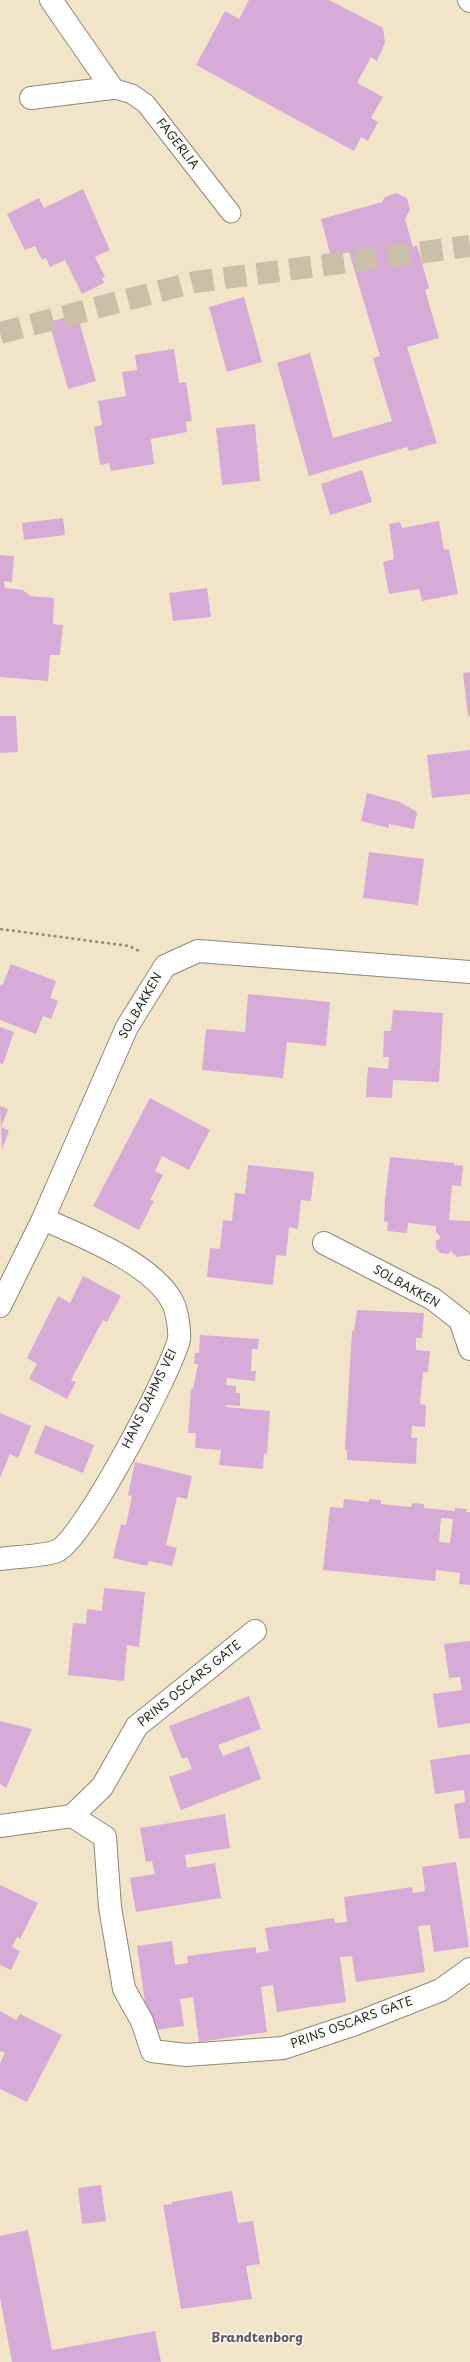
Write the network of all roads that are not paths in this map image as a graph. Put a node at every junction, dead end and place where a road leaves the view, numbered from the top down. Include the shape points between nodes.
1 (51, 0) edge
2 (112, 88) junction
3 (31, 98) dead end
4 (231, 213) dead end
5 (470, 972) edge
6 (43, 1219) junction
7 (324, 1243) dead end
8 (0, 1306) edge
9 (470, 1349) edge
10 (0, 1559) edge
11 (255, 1631) dead end
12 (72, 1816) junction
13 (0, 1826) edge
14 (470, 1969) edge

1 - 2 street
2 - 3 street, FAGERLIA
2 - 4 lane, FAGERLIA via 132,94 146,104
5 - 6 street, SOLBAKKEN via 198,951 165,966 127,1027
6 - 8 street, SOLBAKKEN
6 - 10 street, HANS DAHMS VEI via 103,1247 137,1266 158,1282 174,1304 179,1338 165,1372 106,1488 70,1540 57,1551
7 - 9 street, SOLBAKKEN via 433,1299 460,1320
11 - 12 street, PRINS OSCARS GATE via 136,1726 102,1787
12 - 13 street
12 - 14 street, PRINS OSCARS GATE via 106,1837 110,1907 124,1989 142,2021 152,2051 186,2055 282,2048 354,2024 441,1990

